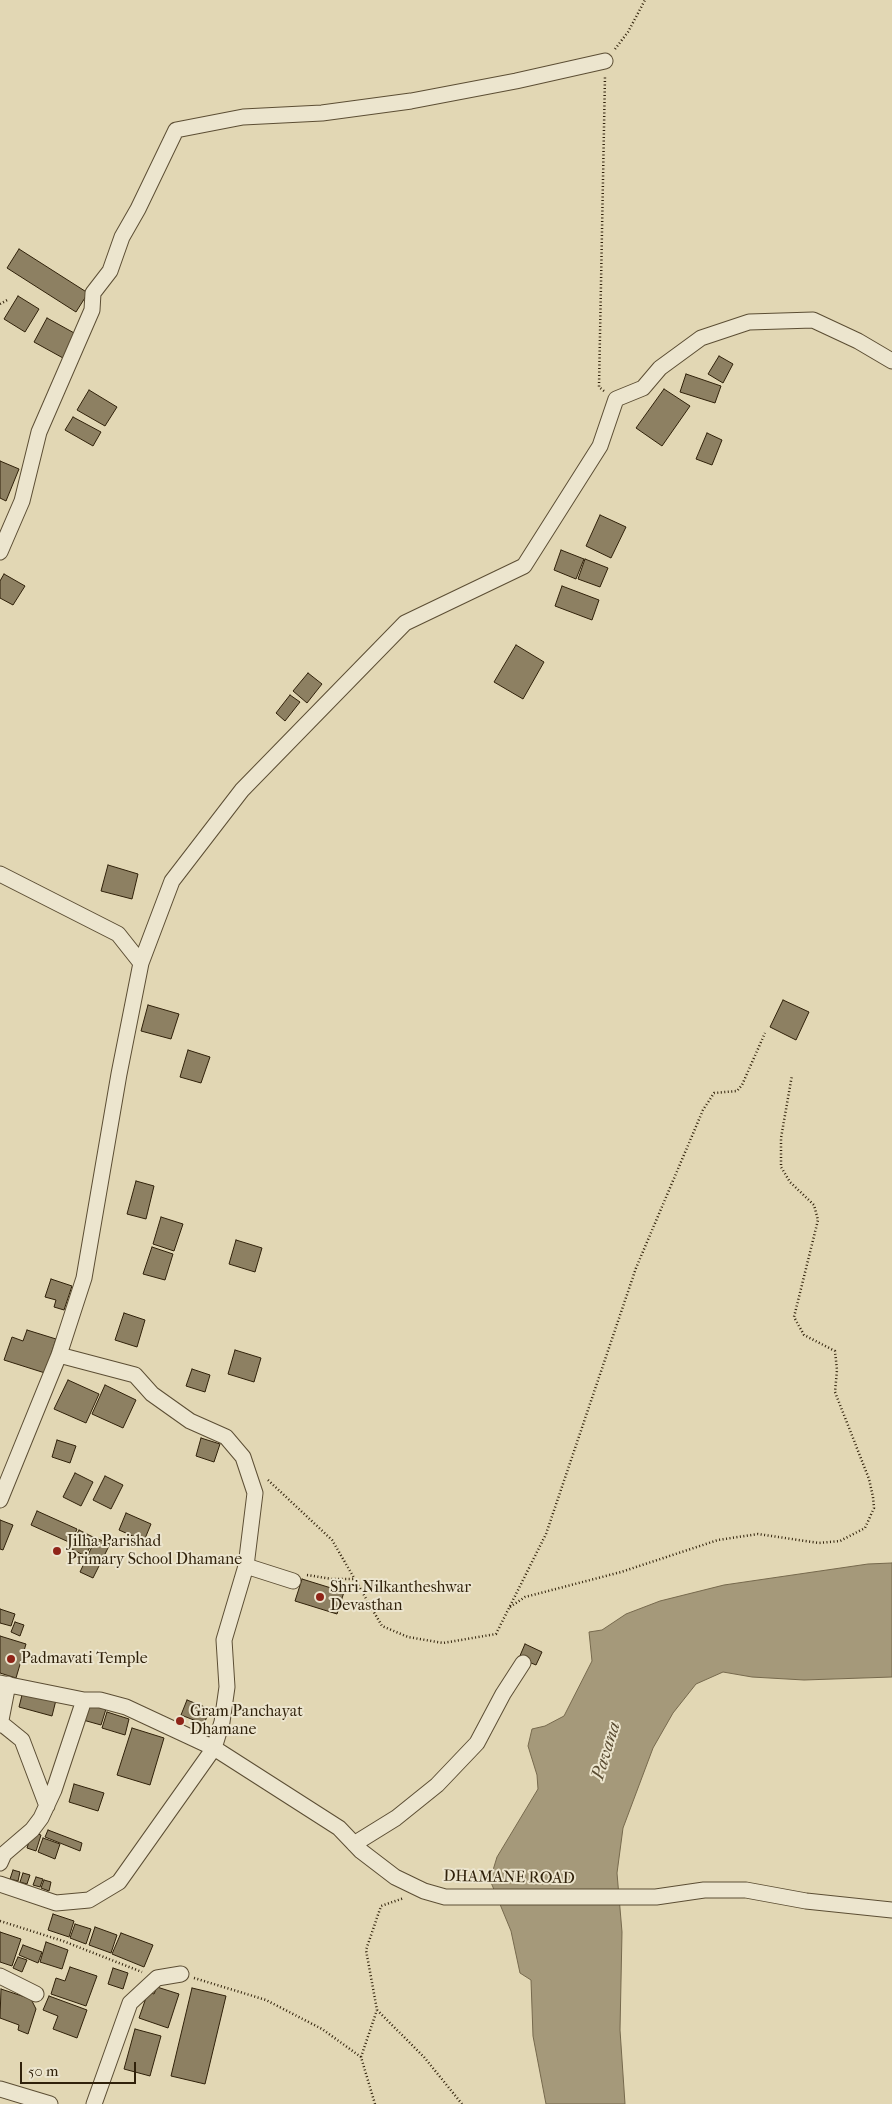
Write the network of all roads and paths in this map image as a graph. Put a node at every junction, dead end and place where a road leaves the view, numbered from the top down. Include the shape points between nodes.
1 (645, 0) edge
2 (605, 61) junction
3 (9, 299) dead end
4 (0, 304) edge
5 (892, 361) edge
6 (616, 399) junction
7 (0, 552) edge
8 (0, 874) edge
9 (141, 963) junction
10 (765, 1033) dead end
11 (792, 1075) dead end
12 (59, 1355) junction
13 (263, 1476) dead end
14 (0, 1500) edge
15 (246, 1566) junction
16 (355, 1579) junction
17 (293, 1581) joint
18 (509, 1608) junction
19 (523, 1663) dead end
20 (4, 1683) edge
21 (84, 1700) junction
22 (0, 1724) edge
23 (214, 1748) junction
24 (46, 1806) junction
25 (354, 1844) junction
26 (0, 1863) edge
27 (0, 1884) edge
28 (424, 1891) junction
29 (892, 1910) edge
30 (0, 1921) edge
31 (181, 1974) joint
32 (0, 1976) edge
33 (157, 1978) junction
34 (36, 1994) dead end
35 (377, 2010) junction
36 (361, 2057) junction
37 (0, 2089) edge
38 (50, 2104) edge
39 (94, 2104) edge
40 (374, 2104) edge
41 (462, 2104) edge

1 - 2 path via 628,32
2 - 6 path via 600,387
2 - 7 street via 411,102 243,117 176,130 122,237 110,271 93,294 92,310 39,432 22,501
3 - 4 path
5 - 6 street via 813,320 749,322 701,338 660,368 643,388
6 - 9 street via 600,446 524,566 405,623 242,790 172,881
8 - 9 street via 118,934
9 - 12 street via 84,1278
10 - 18 path via 737,1092 714,1093 703,1110 636,1268 546,1534
11 - 18 path via 781,1138 781,1167 790,1182 814,1205 818,1220 794,1317 804,1334 835,1351 834,1392 869,1479 873,1497 874,1508 865,1528 840,1540 819,1543 758,1534 718,1540 621,1572 525,1597
12 - 14 street
12 - 15 street via 135,1375 152,1394 190,1421 226,1437 243,1457 256,1493
13 - 16 path via 332,1540
15 - 17 street
15 - 23 street via 224,1640 227,1687
16 - 17 path via 298,1574
16 - 18 path via 382,1626 408,1637 443,1643 496,1634
19 - 25 street via 477,1743 437,1785 396,1818
20 - 21 street, DHAMANE ROAD
20 - 22 street
21 - 23 street, DHAMANE ROAD via 100,1700 126,1707
21 - 24 street via 65,1761
22 - 24 street via 22,1740
23 - 25 street, DHAMANE ROAD via 339,1828
23 - 27 street via 119,1882 90,1900 56,1903
24 - 26 street via 32,1830 4,1854
25 - 28 street, DHAMANE ROAD via 395,1877
28 - 29 street, DHAMANE ROAD via 445,1898 656,1897 704,1890 746,1890
28 - 35 path via 381,1906 366,1950
30 - 33 path via 63,1941
31 - 33 street
31 - 36 path via 266,2000 322,2029
32 - 34 street
33 - 39 street via 130,2003
35 - 36 path
35 - 41 path via 424,2057
36 - 40 path
37 - 38 street

